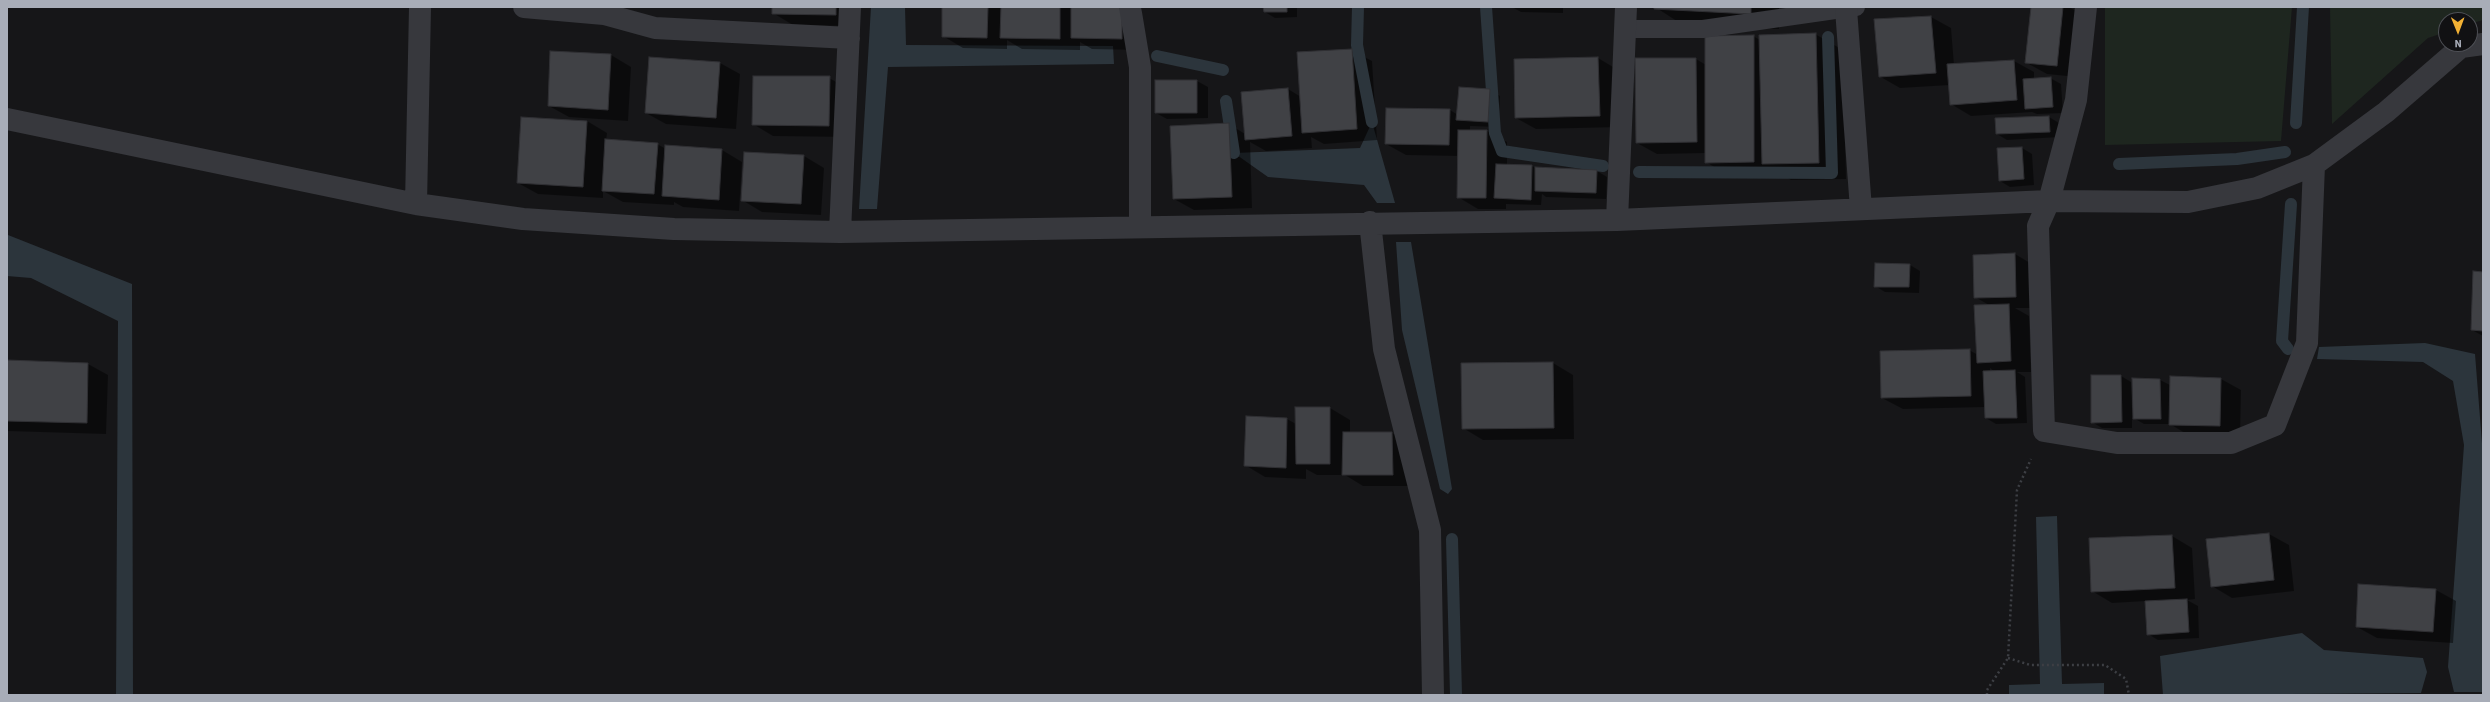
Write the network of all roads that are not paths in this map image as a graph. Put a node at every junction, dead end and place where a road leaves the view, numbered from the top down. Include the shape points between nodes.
1 (420, 7) edge
2 (524, 7) edge
3 (850, 7) edge
4 (1130, 7) edge
5 (1626, 7) edge
6 (2086, 7) edge
7 (1851, 8) edge
8 (1624, 29) junction
9 (849, 38) junction
10 (2483, 44) edge
11 (7, 119) edge
12 (2314, 165) junction
13 (2049, 201) junction
14 (416, 204) junction
15 (1861, 209) junction
16 (1617, 220) junction
17 (1370, 222) junction
18 (1140, 226) junction
19 (840, 232) junction
20 (1433, 695) edge

1 - 14 street
2 - 9 street via 604,14 655,28
3 - 9 street
4 - 18 street via 1140,67
5 - 8 street
6 - 13 street via 2076,100
7 - 8 lane via 1703,28
7 - 15 street
8 - 16 street
9 - 19 street
10 - 12 street via 2461,47 2386,112
11 - 14 street
12 - 13 street via 2257,188 2188,202
12 - 13 street via 2307,343 2275,425 2231,443 2117,444 2044,431 2038,226
13 - 15 street
14 - 19 street via 523,219 674,229
15 - 16 street
16 - 17 street
17 - 18 street
17 - 20 street via 1384,349 1430,530
18 - 19 street

